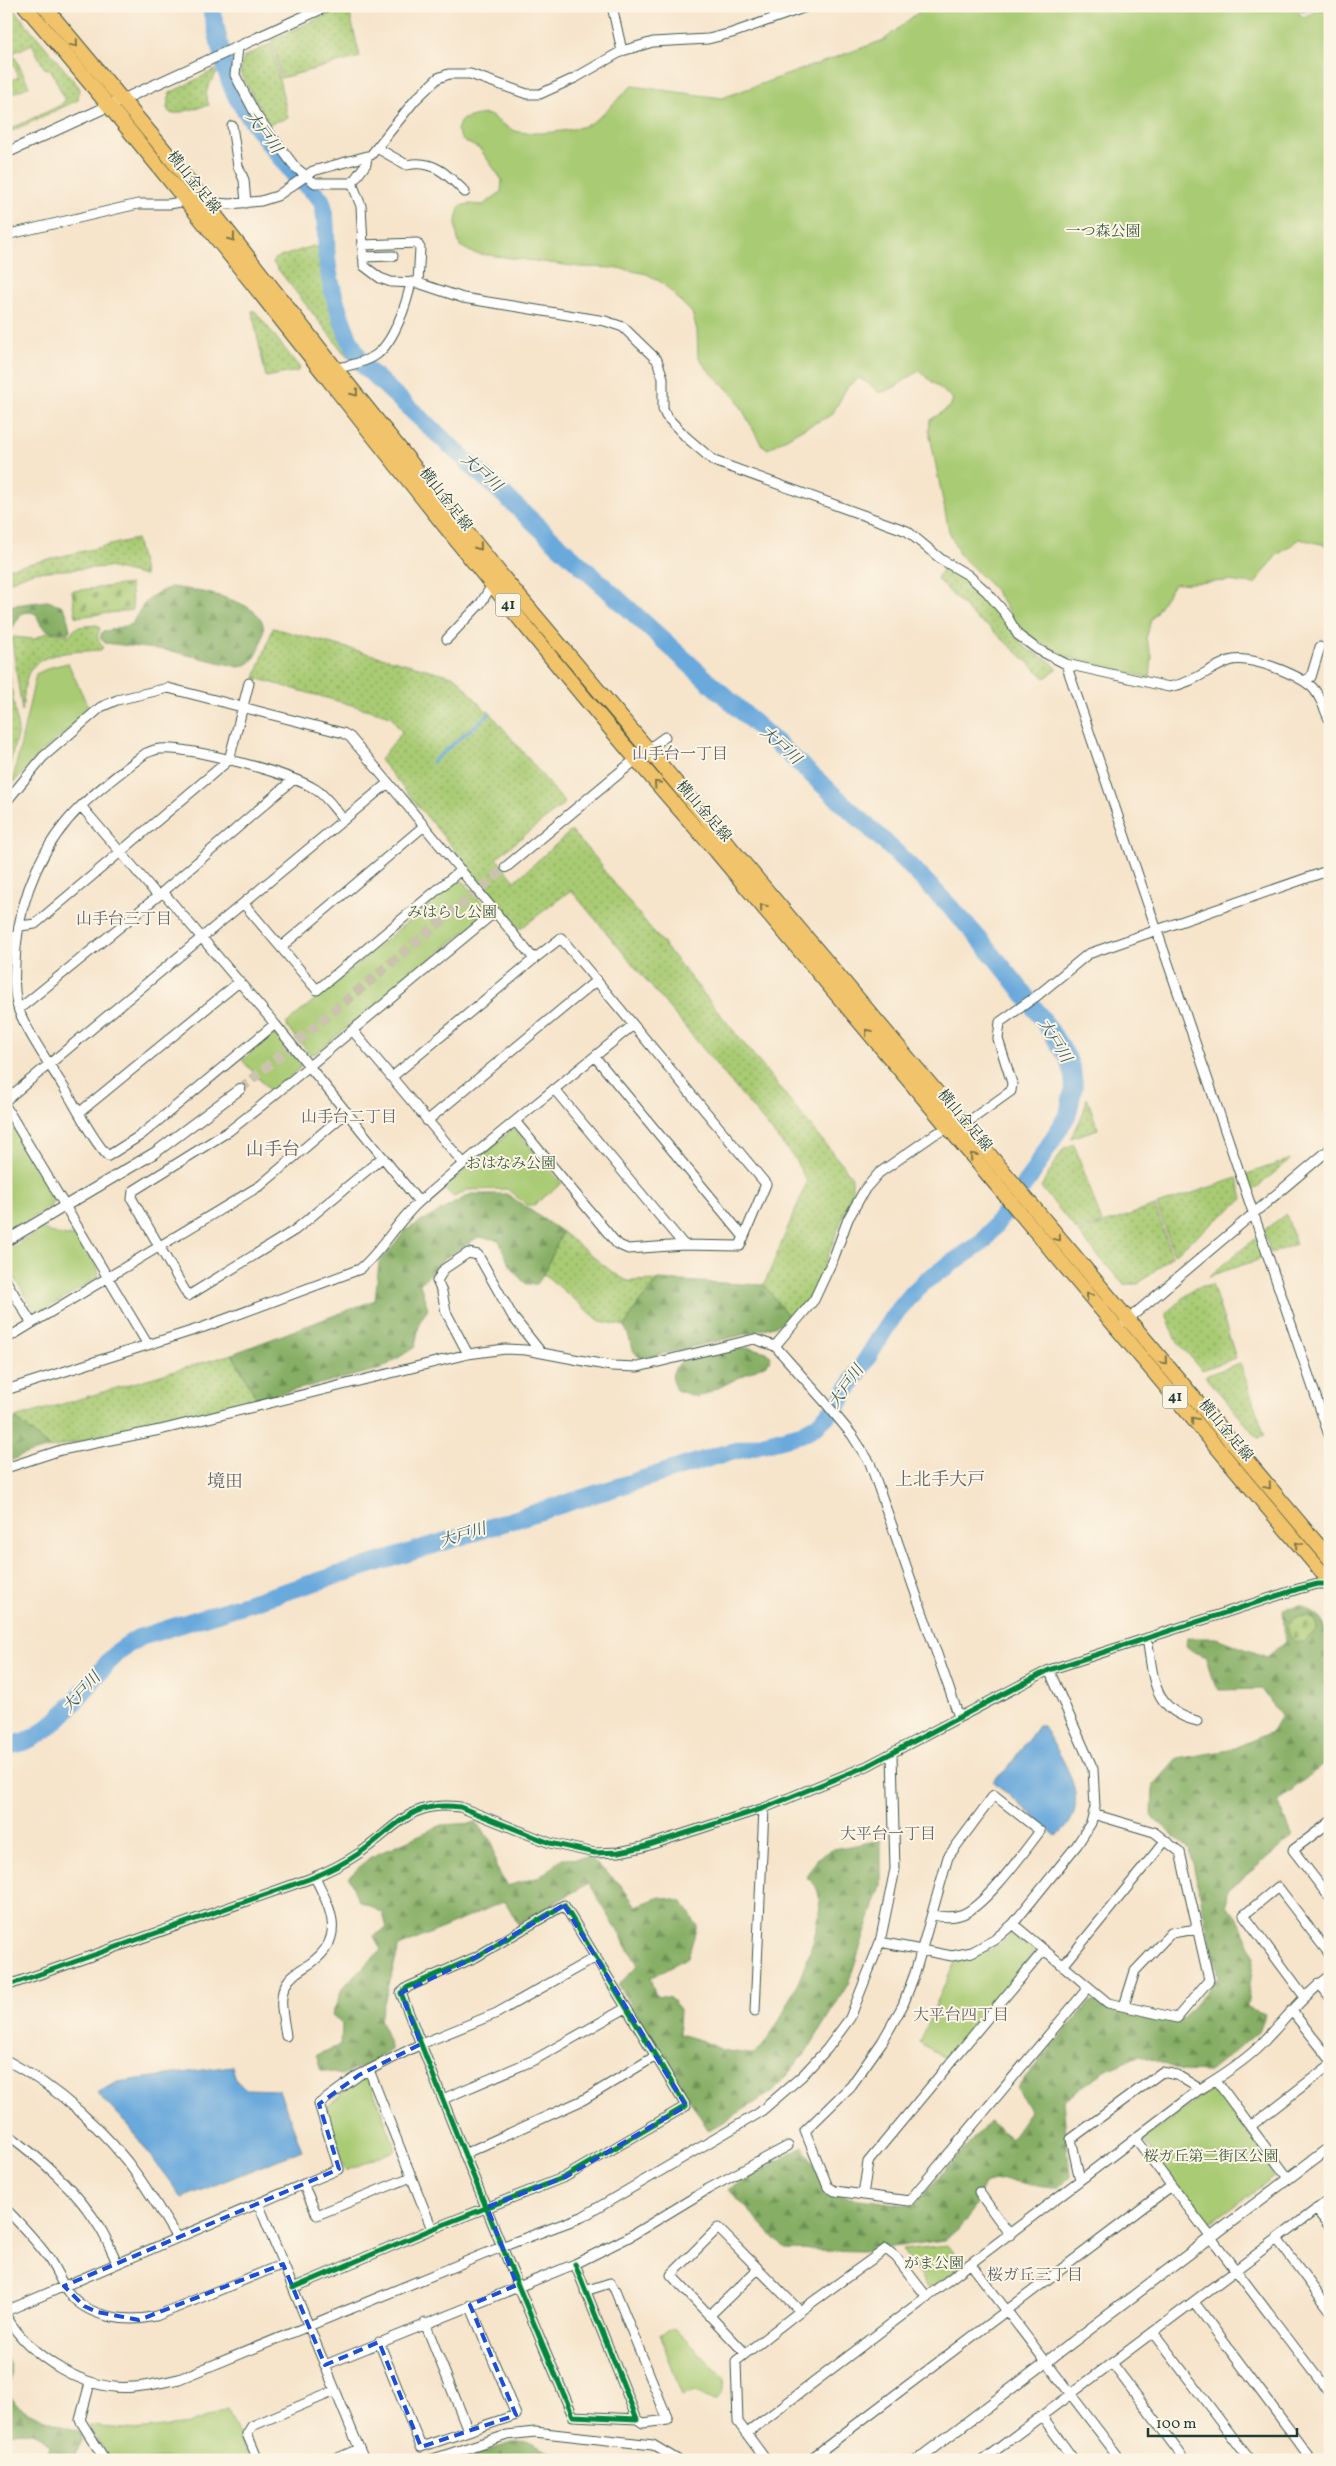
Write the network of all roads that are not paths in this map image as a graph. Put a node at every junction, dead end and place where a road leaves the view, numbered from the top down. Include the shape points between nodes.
1 (25, 6) edge
2 (44, 6) edge
3 (327, 6) edge
4 (612, 6) edge
5 (809, 6) edge
6 (234, 49) junction
7 (622, 51) junction
8 (115, 102) junction
9 (232, 126) dead end
10 (377, 148) junction
11 (6, 153) edge
12 (367, 156) junction
13 (305, 177) junction
14 (352, 183) junction
15 (465, 192) dead end
16 (187, 201) junction
17 (246, 203) junction
18 (206, 204) junction
19 (6, 235) edge
20 (362, 245) junction
21 (393, 256) dead end
22 (363, 257) junction
23 (414, 282) junction
24 (328, 370) junction
25 (492, 585) junction
26 (447, 639) dead end
27 (1320, 647) dead end
28 (1066, 664) junction
29 (1304, 681) junction
30 (249, 683) dead end
31 (242, 706) junction
32 (1330, 721) edge
33 (665, 737) dead end
34 (647, 750) junction
35 (229, 760) junction
36 (635, 760) junction
37 (294, 780) junction
38 (388, 783) junction
39 (6, 802) edge
40 (81, 806) junction
41 (344, 820) junction
42 (424, 826) junction
43 (121, 852) junction
44 (506, 867) tunnel mouth
45 (461, 870) junction
46 (1330, 870) edge
47 (160, 894) junction
48 (244, 904) junction
49 (494, 912) junction
50 (20, 926) junction
51 (1156, 930) junction
52 (6, 936) edge
53 (17, 937) junction
54 (202, 938) junction
55 (281, 947) junction
56 (534, 959) junction
57 (597, 980) junction
58 (239, 982) junction
59 (19, 1009) junction
60 (275, 1024) junction
61 (633, 1025) junction
62 (353, 1031) junction
63 (595, 1057) junction
64 (49, 1064) junction
65 (310, 1067) junction
66 (392, 1077) junction
67 (240, 1089) tunnel mouth
68 (554, 1089) junction
69 (6, 1100) edge
70 (6, 1106) edge
71 (80, 1112) junction
72 (347, 1112) junction
73 (427, 1121) junction
74 (515, 1121) junction
75 (955, 1125) junction
76 (1330, 1149) edge
77 (383, 1157) junction
78 (464, 1164) junction
79 (419, 1202) junction
80 (67, 1205) junction
81 (1252, 1214) junction
82 (743, 1236) junction
83 (6, 1241) edge
84 (684, 1245) junction
85 (159, 1247) junction
86 (108, 1277) junction
87 (6, 1281) edge
88 (31, 1322) junction
89 (1123, 1324) junction
90 (6, 1339) edge
91 (148, 1345) junction
92 (775, 1346) junction
93 (540, 1351) junction
94 (468, 1354) junction
95 (6, 1390) edge
96 (1330, 1438) edge
97 (6, 1468) edge
98 (1330, 1559) edge
99 (1330, 1583) edge
100 (1147, 1638) junction
101 (1049, 1670) junction
102 (959, 1717) junction
103 (1197, 1721) dead end
104 (892, 1754) junction
105 (764, 1808) junction
106 (1093, 1814) junction
107 (1330, 1822) edge
108 (1165, 1841) junction
109 (315, 1877) junction
110 (1330, 1898) edge
111 (933, 1915) junction
112 (1013, 1924) junction
113 (1197, 1929) junction
114 (880, 1942) junction
115 (1044, 1950) junction
116 (922, 1951) junction
117 (1330, 1955) edge
118 (596, 1957) junction
119 (1063, 1966) junction
120 (1330, 1976) edge
121 (1319, 1983) junction
122 (6, 1986) edge
123 (1088, 1988) junction
124 (1304, 1996) junction
125 (1330, 1997) edge
126 (1124, 2006) junction
127 (626, 2008) junction
128 (1291, 2010) junction
129 (755, 2011) dead end
130 (286, 2036) dead end
131 (421, 2044) junction
132 (654, 2058) junction
133 (1330, 2059) edge
134 (6, 2060) edge
135 (1330, 2065) edge
136 (369, 2070) junction
137 (1216, 2080) junction
138 (1200, 2089) junction
139 (443, 2099) junction
140 (1251, 2126) junction
141 (6, 2133) edge
142 (1136, 2140) junction
143 (788, 2146) dead end
144 (1330, 2147) edge
145 (464, 2154) junction
146 (411, 2177) junction
147 (1288, 2178) junction
148 (1080, 2180) junction
149 (304, 2184) junction
150 (1170, 2187) junction
151 (979, 2192) dead end
152 (863, 2194) junction
153 (1330, 2199) edge
154 (258, 2203) junction
155 (487, 2207) junction
156 (6, 2209) edge
157 (1316, 2209) junction
158 (1330, 2227) edge
159 (432, 2229) junction
160 (1010, 2235) junction
161 (1210, 2237) junction
162 (177, 2238) junction
163 (1277, 2239) junction
164 (504, 2246) junction
165 (117, 2263) junction
166 (283, 2264) junction
167 (575, 2264) junction
168 (971, 2264) junction
169 (758, 2269) junction
170 (1235, 2270) junction
171 (517, 2285) junction
172 (64, 2286) junction
173 (293, 2288) junction
174 (585, 2291) junction
175 (927, 2297) junction
176 (1194, 2302) junction
177 (470, 2305) junction
178 (1007, 2309) junction
179 (1330, 2310) edge
180 (6, 2311) edge
181 (800, 2311) junction
182 (6, 2316) edge
183 (709, 2316) junction
184 (425, 2324) junction
185 (308, 2326) junction
186 (1153, 2332) junction
187 (379, 2342) junction
188 (745, 2353) junction
189 (1047, 2361) junction
190 (1112, 2363) junction
191 (325, 2365) junction
192 (90, 2383) junction
193 (335, 2391) junction
194 (1071, 2394) junction
195 (1330, 2394) edge
196 (1042, 2416) junction
197 (637, 2419) junction
198 (468, 2430) junction
199 (746, 2434) junction
200 (359, 2449) junction
201 (1073, 2459) edge
202 (105, 2460) edge
203 (258, 2460) edge
204 (334, 2460) edge
205 (364, 2460) edge
206 (430, 2460) edge
207 (678, 2460) edge
208 (766, 2460) edge
209 (809, 2460) edge
210 (917, 2460) edge
211 (982, 2460) edge
212 (1121, 2460) edge
213 (1185, 2460) edge
214 (1250, 2460) edge
215 (1312, 2460) edge

1 - 8 main road, 横山金足線 / 41
2 -> 8 main road, 横山金足線 / 41
3 - 6 street
4 - 7 street
5 - 7 street via 708,39 653,42
6 - 8 street
6 - 13 street via 235,75 244,93 269,134
7 - 10 street via 555,89 540,94 527,94 470,74 449,74 438,78
8 - 11 street
8 - 16 main road, 横山金足線 / 41
8 - 18 main road, 横山金足線 / 41
9 - 17 street
10 - 12 street
10 - 15 street via 407,165 427,164 448,175
12 - 13 street via 314,171
12 - 14 street via 366,164
13 - 14 street via 315,183
13 - 17 street via 277,196
14 - 20 street via 361,206
16 - 18 street
16 - 19 street via 138,204
16 - 24 main road, 横山金足線 / 41
17 - 18 street
18 -> 24 main road, 横山金足線 / 41
20 - 22 street
20 - 23 street via 417,243 420,248
21 - 22 street
22 - 23 street via 364,266 380,278
23 - 24 street via 403,312 386,344 376,355
23 - 28 street via 463,298 605,321 623,328 662,368 666,416 714,461 907,531 987,592 1005,612 1018,635
24 - 25 main road, 横山金足線 / 41
24 -> 34 main road, 横山金足線 / 41
25 - 26 street via 481,603
25 - 36 main road, 横山金足線 / 41
27 - 29 street via 1311,677
28 - 29 street via 1169,687 1183,685 1230,660 1242,658
28 - 51 street
29 - 32 street via 1320,697
30 - 31 street
31 - 35 street
31 - 38 street via 343,733 350,737
31 - 39 street via 168,688 117,700 101,707 43,757
33 - 34 street
34 - 36 street
34 - 75 main road, 横山金足線 / 41
35 - 37 street
35 - 40 street via 158,749 146,753
35 - 43 street
36 - 44 street
75 -> 36 main road, 横山金足線 / 41
37 - 41 street via 316,789
37 - 47 street
38 - 41 street
38 - 42 street
40 - 43 street
40 - 50 street via 44,851
41 - 48 street
42 - 45 street
42 - 55 street
43 - 47 street
43 - 50 street via 35,924
45 - 49 street
45 - 55 street via 317,990
46 - 51 street
47 - 54 street
47 - 59 street
48 - 54 street
48 - 55 street
49 - 56 street
49 - 62 street
50 - 53 street
51 - 75 street via 1088,954 1007,1015 1000,1022 998,1039 1012,1083 1011,1091 972,1119
51 - 81 street
52 - 53 street
53 - 59 street via 14,970
54 - 58 street
54 - 64 street
56 - 57 street via 561,938
56 - 66 street
57 - 61 street
57 - 73 street
58 - 60 street
58 - 71 street
59 - 64 street
60 - 65 street
60 - 71 street via 141,1135 108,1156 101,1150
61 - 63 street
61 - 82 street via 766,1184
62 - 65 street
62 - 66 street
63 - 68 street
63 - 82 street
64 - 69 street
64 - 71 street
65 - 72 street
65 - 85 street via 230,1131 133,1191 132,1199
66 - 73 street
67 - 80 street via 156,1152
68 - 74 street
68 - 84 street
70 - 80 street
72 - 77 street
72 - 85 street via 261,1185
73 - 78 street
74 - 78 street
74 - 84 street via 617,1244 628,1250
75 - 89 main road, 横山金足線 / 41
75 - 92 street via 935,1134 879,1173 848,1220 814,1300
76 - 81 street
77 - 79 street
77 - 85 street via 295,1230 188,1296
78 - 79 street
79 - 91 street via 374,1257 360,1269
80 - 83 street
80 - 86 street
81 - 89 street
81 - 96 street
82 - 84 street via 740,1246
85 - 86 street
86 - 88 street
86 - 91 street
87 - 88 street
88 - 90 street
89 -> 98 main road, 横山金足線 / 41
99 -> 89 main road, 横山金足線 / 41
91 - 95 street
92 - 93 street via 754,1339 638,1366 611,1366
92 - 102 street via 824,1401 870,1462
93 - 94 street via 505,1349
93 - 94 street via 514,1317 478,1255 468,1253 444,1269 437,1282 446,1312
94 - 97 street via 160,1430 60,1450
99 - 100 street via 1298,1589
100 - 101 street
100 - 103 street via 1159,1696 1181,1717
101 - 102 street
101 - 106 street via 1093,1769 1096,1786
102 - 104 street
104 - 105 street
104 - 114 street via 895,1869
105 - 109 street via 643,1847 595,1853 550,1843 460,1807 444,1805 405,1816 362,1851
105 - 129 street
106 - 108 street via 1154,1832
106 - 112 street via 1077,1846
107 - 110 street via 1293,1850
108 - 113 street via 1180,1852
108 - 119 street
109 - 122 street
109 - 130 street via 334,1921 325,1951 294,1974 286,1985 282,1998
111 - 111 street via 948,1856 994,1794 1040,1831 978,1906 961,1915
111 - 116 street
112 - 115 street
112 - 116 street via 972,1952 952,1956
113 - 126 street via 1171,1933 1135,1971
113 - 126 street via 1209,1980 1177,2018
114 - 116 street
114 - 164 street via 850,2018 802,2076 760,2113 582,2217
115 - 119 street
115 - 152 street via 868,2162
116 - 152 street via 902,2005 882,2042 851,2086 805,2131 828,2187 835,2191
117 - 124 street via 1278,1887 1244,1915
118 - 127 street
118 - 131 street via 497,2013
118 - 131 street via 564,1905 476,1957 401,1993
119 - 123 street
120 - 121 street
121 - 124 street
121 - 125 street
123 - 126 street via 1108,2002
123 - 152 street via 909,2201
124 - 128 street
127 - 132 street
127 - 139 street via 534,2060
128 - 133 street
128 - 137 street via 1266,2040
131 - 136 street
131 - 139 street
132 - 145 street via 574,2105
132 - 155 street via 686,2106 565,2177
134 - 162 street via 53,2090 100,2131 139,2178
135 - 140 street
136 - 146 street
136 - 149 street via 319,2104 339,2169
137 - 138 street
137 - 140 street
138 - 142 street
138 - 148 street via 1177,2075 1162,2072 1071,2139
139 - 145 street
140 - 147 street
141 - 165 street via 71,2189 100,2228
142 - 148 street
142 - 150 street
143 - 167 street via 708,2189 628,2238
144 - 147 street
145 - 155 street
146 - 149 street via 316,2216
146 - 159 street
147 - 161 street
148 - 160 street
149 - 154 street
150 - 161 street
150 - 178 street
151 - 160 street
153 - 157 street
154 - 162 street
154 - 166 street
155 - 159 street
155 - 164 street
156 - 172 street via 47,2256
157 - 158 street
157 - 163 street
159 - 173 street
160 - 168 street
161 - 170 street
161 - 189 street
162 - 165 street
163 - 170 street
163 - 179 street
164 - 171 street
164 - 185 street
165 - 172 street
166 - 172 street via 156,2316 138,2320 116,2319 97,2312 84,2306
166 - 173 street
167 - 171 street
167 - 174 street
168 - 175 street
168 - 178 street
169 - 181 street
169 - 183 street
169 - 183 street via 718,2228 671,2275
170 - 176 street
170 - 195 street
171 - 177 street
171 - 197 street via 573,2416
172 - 180 street
173 - 185 street
174 - 197 street
174 - 197 street via 610,2283 615,2290 668,2420 643,2423
175 - 181 street via 896,2256 886,2249
175 - 199 street
176 - 186 street
176 - 215 street
177 - 184 street
177 - 198 street via 516,2415
178 - 189 street
178 - 209 street
181 - 188 street
182 - 192 street via 25,2342
183 - 188 street
184 - 187 street
184 - 198 street
185 - 191 street
185 - 192 street via 179,2379 134,2388
186 - 190 street
186 - 214 street
187 - 191 street
187 - 198 street via 421,2447
188 - 199 street via 736,2361 738,2422
189 - 194 street
189 - 210 street
190 - 194 street
190 - 213 street
191 - 193 street
192 - 202 street via 80,2420
193 - 200 street
193 - 203 street via 252,2426 247,2434
194 - 196 street
194 - 212 street
196 - 201 street
196 - 211 street
199 - 208 street
200 - 204 street
200 - 205 street
206 - 207 street via 507,2435 535,2432 653,2445

